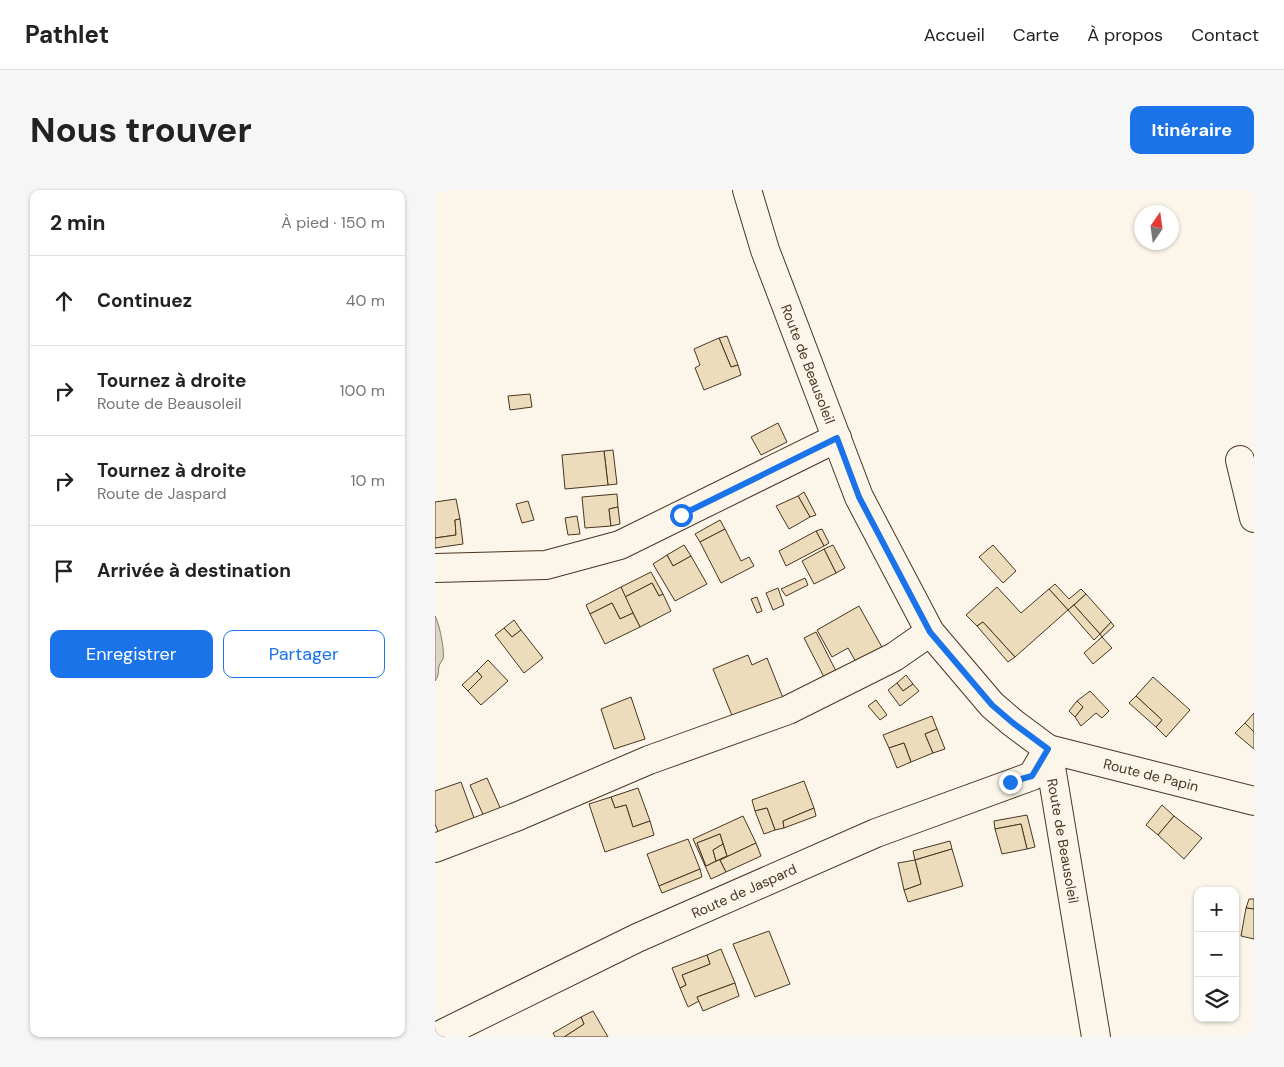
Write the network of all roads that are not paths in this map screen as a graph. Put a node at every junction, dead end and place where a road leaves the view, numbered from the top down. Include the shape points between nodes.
1 (747, 190) edge
2 (837, 438) junction
3 (1240, 460) dead end
4 (1254, 518) edge
5 (435, 568) edge
6 (930, 632) junction
7 (1048, 749) junction
8 (1254, 801) edge
9 (435, 848) edge
10 (436, 1037) edge
11 (1096, 1037) edge

1 - 2 street, Route de Beausoleil via 765,250
2 - 5 street via 620,545 546,565
2 - 6 street, Route de Beausoleil via 859,497
3 - 4 street
6 - 7 street, Route de Beausoleil via 992,705
6 - 9 street via 894,657 788,710 649,760
7 - 8 street, Route de Papin
7 - 10 street, Route de Jaspard via 1032,776 876,832 637,938
7 - 11 street, Route de Beausoleil

